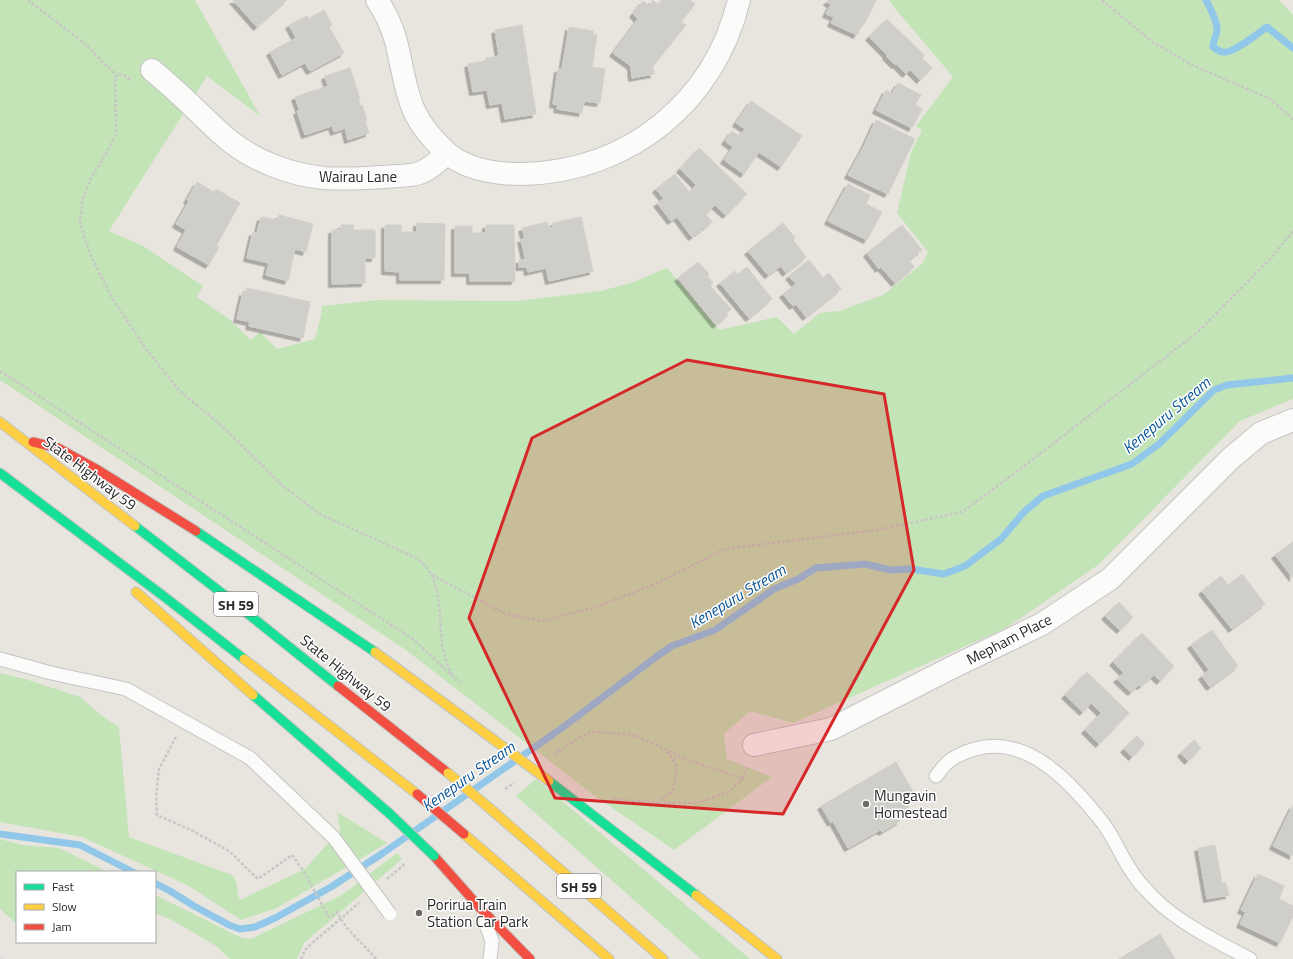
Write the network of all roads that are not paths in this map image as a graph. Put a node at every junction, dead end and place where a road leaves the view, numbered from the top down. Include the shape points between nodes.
1 (377, 0) edge
2 (739, 0) edge
3 (152, 70) road end
4 (447, 153) junction
5 (1293, 420) edge
6 (0, 422) edge
7 (22, 439) junction
8 (0, 473) edge
9 (96, 557) dead end
10 (132, 588) dead end
11 (0, 659) edge
12 (754, 745) road end
13 (936, 776) dead end
14 (481, 909) junction
15 (390, 914) dead end
16 (490, 959) edge
17 (530, 959) edge
18 (609, 959) edge
19 (663, 959) edge
20 (777, 959) edge
21 (1250, 959) edge

1 - 4 street via 396,39 411,104 428,132
2 - 4 street via 727,39 688,101 671,118 623,150 579,167 538,174 478,169
3 - 4 street, Wairau Lane via 233,143 283,169 325,178 417,175
5 - 12 street, Mepham Place via 1261,433 1230,459 1110,579 1042,624 831,729
6 - 7 main road, State Highway 59 / SH 59
7 - 19 main road, State Highway 59 / SH 59, bridge via 347,691 494,812
7 - 20 main road, bridge via 58,448 98,470 175,517 362,644 549,781
8 - 9 main road
8 - 18 main road, SH 59, bridge via 166,598 417,794
10 - 14 main road, bridge via 390,814 434,856
11 - 15 lane, bridge via 50,673 126,689 250,758 334,838
13 - 21 lane via 948,762 962,753 986,746 1007,748 1032,756 1054,770 1104,824 1134,876 1154,899 1179,918
14 - 16 lane via 492,941
14 - 17 main road

